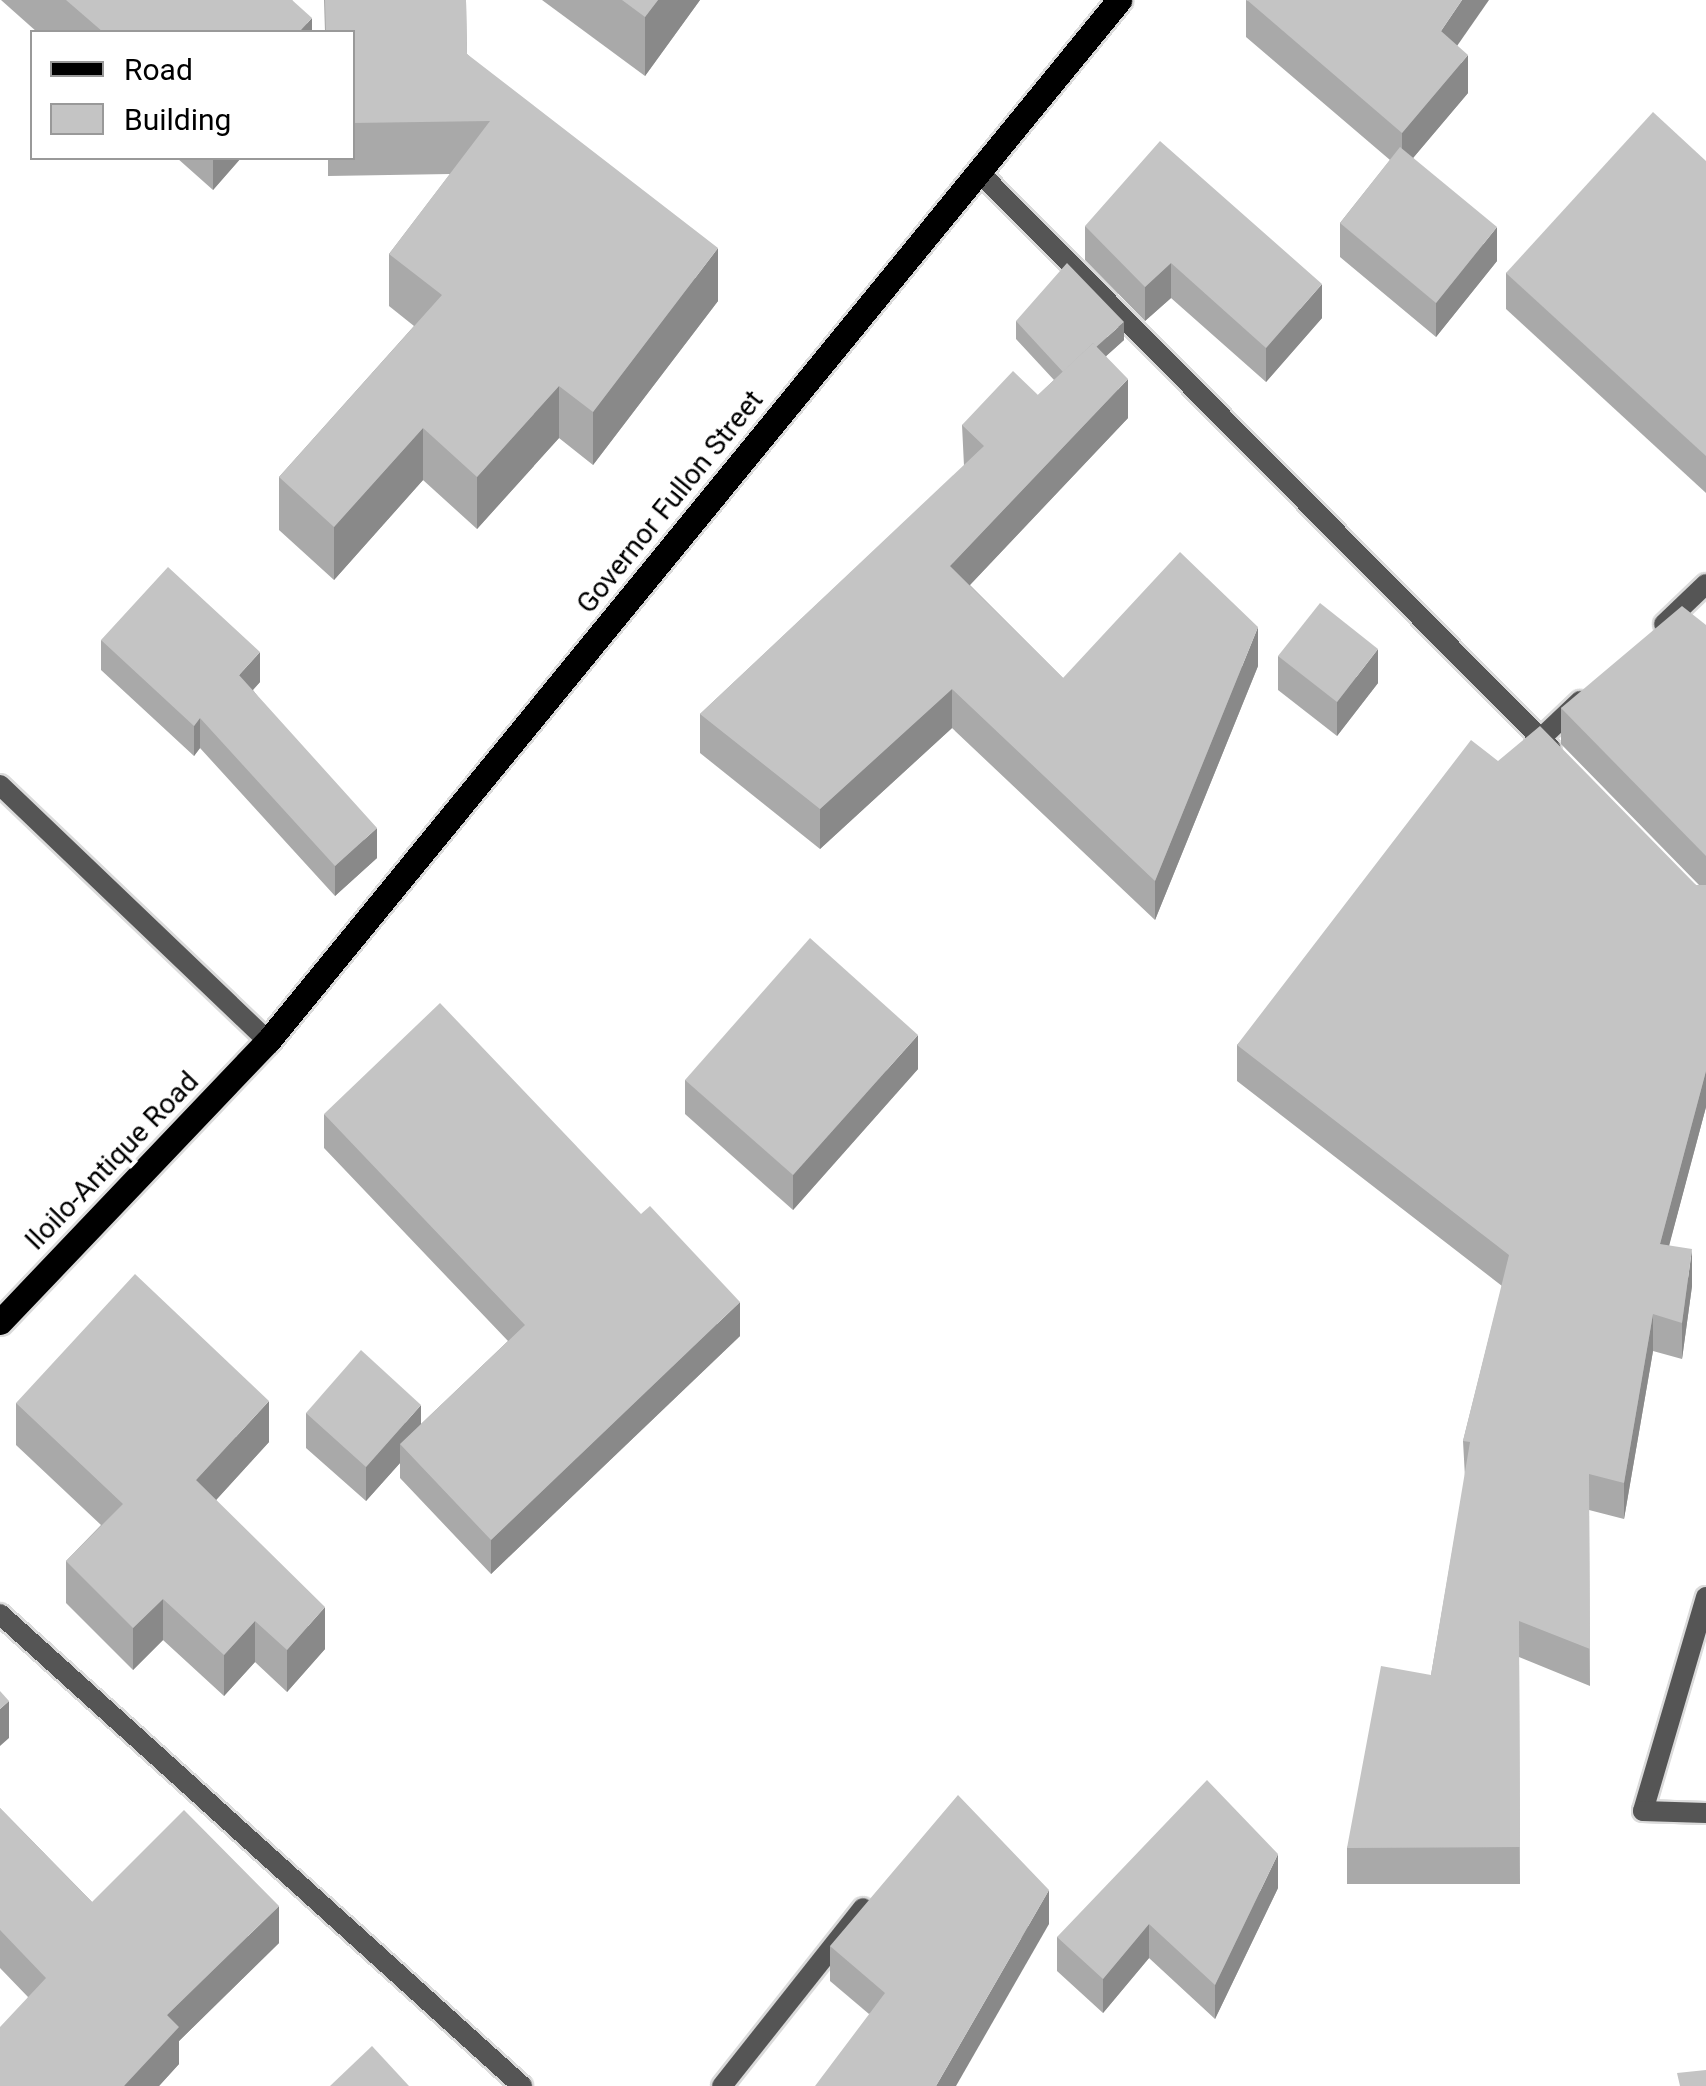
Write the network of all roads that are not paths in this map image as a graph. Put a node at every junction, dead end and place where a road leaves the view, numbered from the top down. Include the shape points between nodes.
1 (1120, 0) edge
2 (979, 172) junction
3 (1706, 584) edge
4 (1651, 636) edge
5 (1596, 687) edge
6 (1540, 738) junction
7 (1566, 765) edge
8 (0, 785) edge
9 (268, 1041) junction
10 (0, 1322) edge
11 (1706, 1596) edge
12 (0, 1614) edge
13 (1706, 1813) edge
14 (862, 1908) edge
15 (522, 2086) edge
16 (722, 2086) edge

1 - 2 main road, Governor Fullon Street
2 - 6 street
2 - 9 main road, Governor Fullon Street
3 - 4 street
5 - 6 street
6 - 7 street
8 - 9 street
9 - 10 main road, Iloilo-Antique Road
11 - 13 street via 1643,1811
12 - 15 street
14 - 16 street

